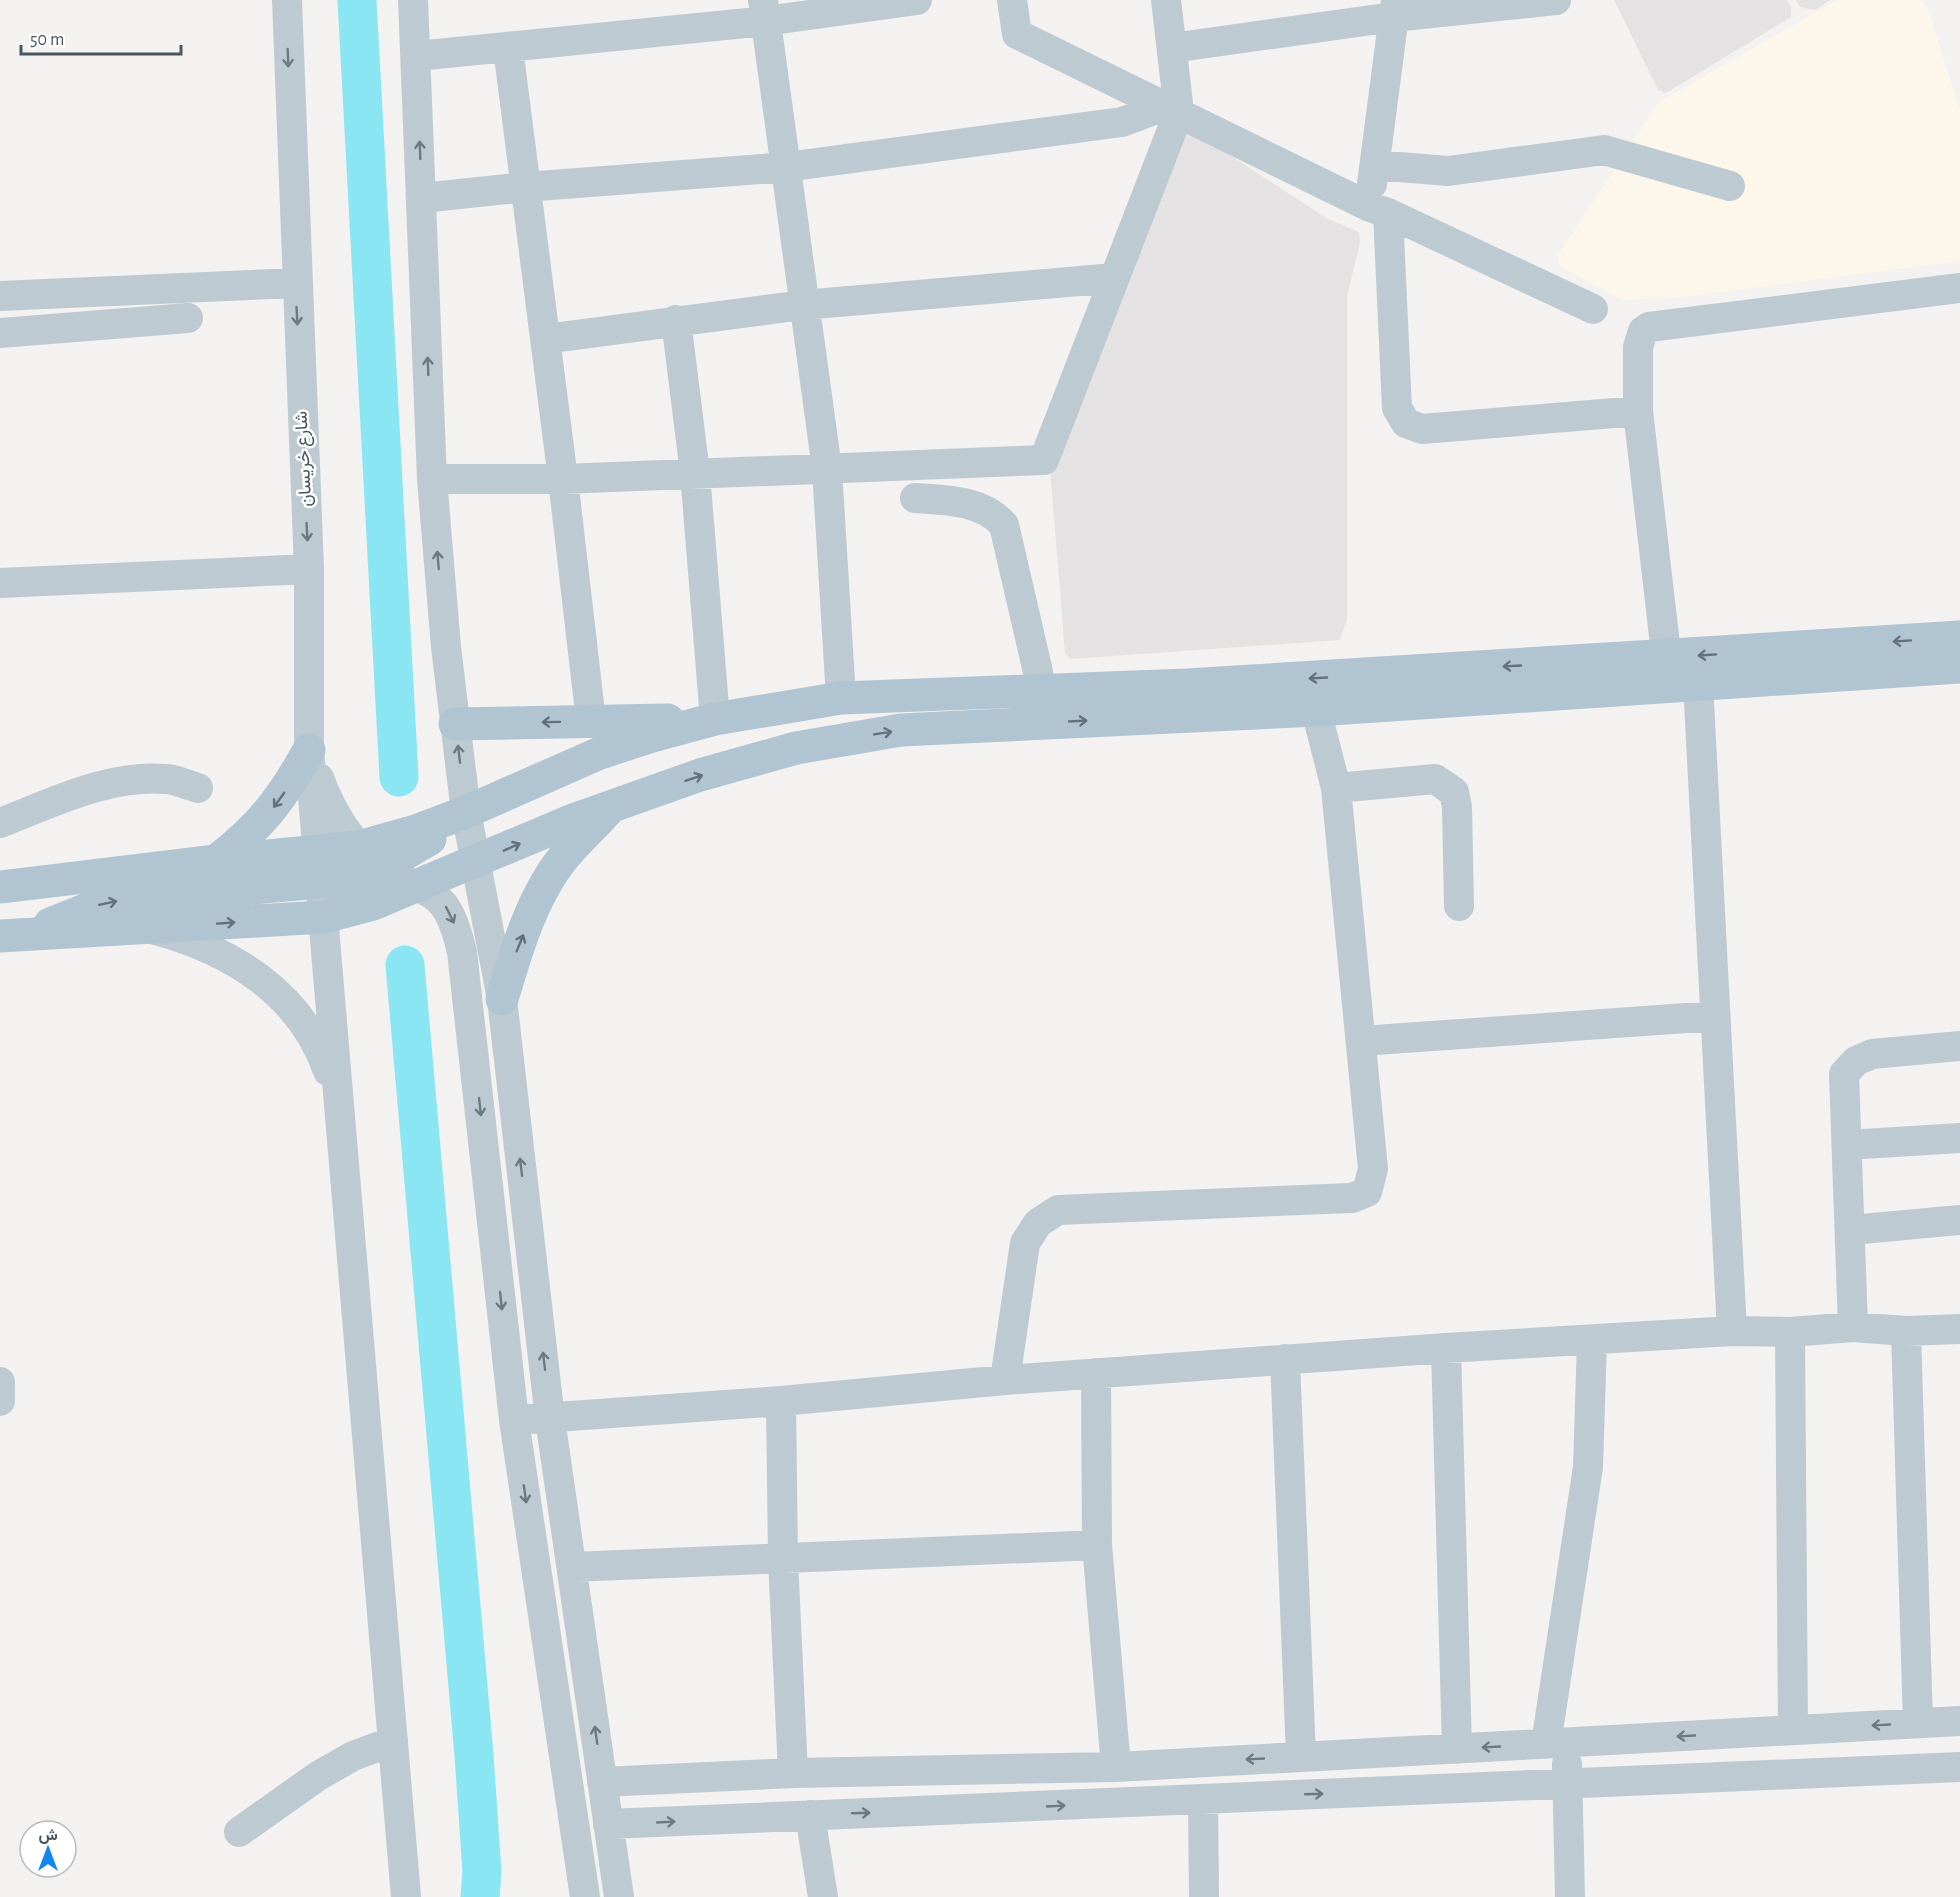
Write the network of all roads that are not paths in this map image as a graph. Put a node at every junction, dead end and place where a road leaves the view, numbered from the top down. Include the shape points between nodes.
1 (287, 0) edge
2 (413, 0) edge
3 (917, 0) edge
4 (1012, 0) edge
5 (1166, 0) edge
6 (1556, 0) edge
7 (1395, 8) edge
8 (765, 10) edge
9 (507, 48) junction
10 (1172, 48) junction
11 (417, 56) junction
12 (1171, 110) junction
13 (1375, 165) junction
14 (786, 167) junction
15 (1730, 186) dead end
16 (525, 187) junction
17 (422, 198) junction
18 (1379, 210) junction
19 (1114, 278) junction
20 (296, 283) junction
21 (1960, 288) edge
22 (0, 296) edge
23 (803, 305) junction
24 (1593, 309) dead end
25 (188, 318) dead end
26 (676, 320) junction
27 (0, 333) edge
28 (545, 339) junction
29 (1638, 411) junction
30 (826, 469) junction
31 (695, 472) junction
32 (432, 479) junction
33 (563, 479) junction
34 (915, 498) dead end
35 (309, 569) junction
36 (0, 583) edge
37 (1960, 637) edge
38 (1960, 667) edge
39 (1678, 675) junction
40 (1039, 691) junction
41 (841, 698) junction
42 (1316, 710) junction
43 (715, 719) junction
44 (591, 721) junction
45 (455, 724) junction
46 (309, 750) junction
47 (198, 788) dead end
48 (1336, 788) junction
49 (614, 804) junction
50 (466, 812) junction
51 (0, 823) edge
52 (318, 851) junction
53 (370, 857) junction
54 (216, 861) junction
55 (476, 863) junction
56 (321, 884) junction
57 (419, 885) junction
58 (0, 887) edge
59 (1459, 906) dead end
60 (324, 917) junction
61 (149, 928) junction
62 (35, 933) junction
63 (0, 936) edge
64 (502, 999) junction
65 (1715, 1016) junction
66 (1360, 1041) junction
67 (1960, 1046) edge
68 (336, 1100) junction
69 (1960, 1138) edge
70 (1847, 1145) junction
71 (1960, 1220) edge
72 (1851, 1230) junction
73 (1854, 1327) junction
74 (1960, 1329) edge
75 (1732, 1331) junction
76 (1906, 1331) junction
77 (1790, 1332) junction
78 (1592, 1341) junction
79 (1446, 1348) junction
80 (1285, 1359) junction
81 (1096, 1373) junction
82 (1005, 1380) junction
83 (0, 1382) edge
84 (0, 1401) edge
85 (781, 1401) junction
86 (550, 1419) junction
87 (514, 1420) junction
88 (1097, 1545) junction
89 (783, 1559) junction
90 (572, 1567) junction
91 (1960, 1721) edge
92 (1918, 1723) junction
93 (1792, 1730) junction
94 (393, 1741) junction
95 (1556, 1744) junction
96 (1456, 1749) junction
97 (1301, 1756) junction
98 (1116, 1767) junction
99 (1960, 1767) edge
100 (793, 1773) junction
101 (602, 1782) junction
102 (1568, 1783) junction
103 (1203, 1799) junction
104 (810, 1815) junction
105 (608, 1824) junction
106 (239, 1832) dead end
107 (406, 1897) edge
108 (585, 1897) edge
109 (619, 1897) edge
110 (823, 1897) edge
111 (1204, 1897) edge
112 (1570, 1897) edge

1 -> 20 street, شارع خريسان
2 - 11 street
3 - 8 street
4 - 12 street via 1017,34
5 - 10 street
6 - 7 street
7 - 10 street
7 - 13 street
8 - 9 street
8 - 14 street
9 - 11 street
9 - 16 street
10 - 12 street
17 -> 11 street
12 - 14 street via 1122,122
12 - 18 street
12 - 19 street
13 - 15 street via 1448,171 1604,150
13 - 18 street
14 - 16 street
14 - 23 street
16 - 17 street
16 - 28 street
32 -> 17 street
18 - 24 street
18 - 29 street via 1389,289 1396,408 1406,423 1422,429
19 - 23 street
19 - 30 street via 1044,460
20 - 22 street
20 -> 35 street, شارع خريسان
21 - 29 street via 1649,327 1639,337
23 - 26 street
23 - 30 street
25 - 27 street
26 - 28 street
26 - 31 street
28 - 33 street
29 - 39 street
30 - 31 street
30 - 41 street
31 - 33 street
31 - 43 street
32 - 33 street
45 -> 32 street
33 - 44 street
34 - 40 street via 975,506 1004,525
35 - 36 street
35 - 46 street, شارع خريسان
37 -> 39 main road
38 - 39 main road
39 -> 40 main road
39 - 42 main road
39 - 65 street
40 - 41 main road
41 - 43 main road
42 - 48 street
49 -> 42 main road via 796,748 902,730
43 - 44 main road
43 - 50 main road via 600,753
44 -> 45 main road
50 -> 45 street
46 - 52 street, شارع خريسان
46 - 53 street via 338,819
46 -> 54 main road via 278,803
47 - 51 street via 167,779 121,782 64,798
48 - 59 street via 1435,779 1454,792
48 - 66 street
55 -> 49 main road
64 -> 49 main road via 537,903 562,859
50 - 53 main road via 416,831
50 - 55 street
52 - 53 main road
52 - 54 main road
52 - 56 street, شارع خريسان
53 - 56 main road
53 - 57 street
54 - 58 main road
55 - 57 main road
55 - 64 street
56 - 60 street, شارع خريسان
62 -> 56 main road via 70,915 121,900
57 - 60 main road via 372,904
57 -> 87 street via 437,896 450,911 462,952
61 -> 60 main road
60 - 68 street, شارع خريسان
61 - 62 main road
61 - 68 street via 189,939 262,978 306,1025 326,1063
62 - 63 main road
86 -> 64 street
65 - 66 street
65 - 75 street
66 - 82 street via 1373,1169 1367,1192 1352,1198 1058,1210 1038,1223 1025,1244
67 - 70 street via 1872,1054 1856,1061 1844,1074
68 - 94 street
69 - 70 street
70 - 72 street
71 - 72 street
72 - 73 street
73 - 76 street
73 - 77 street
74 - 76 street
75 - 77 street
75 - 78 street
76 - 92 street
77 - 93 street
78 - 79 street
78 - 95 street via 1588,1467
79 - 80 street
79 - 96 street
80 - 81 street
80 - 97 street
81 - 82 street
81 - 88 street
82 - 85 street
83 - 84 street
85 - 86 street
85 - 89 street
86 - 87 street
86 - 90 street
87 -> 108 street
88 - 89 street
88 - 98 street
89 - 90 street
89 - 100 street
101 -> 90 street
91 - 92 street
92 -> 93 street
93 -> 95 street
94 - 106 street via 353,1756 318,1776
94 - 107 street
95 -> 96 street
95 - 102 street
96 - 97 street
97 -> 98 street
98 - 100 street
99 - 102 street
100 - 101 street
101 - 105 street
103 -> 102 street
102 - 112 street
104 -> 103 street
103 - 111 street
105 -> 104 street
104 - 110 street
105 - 109 street

